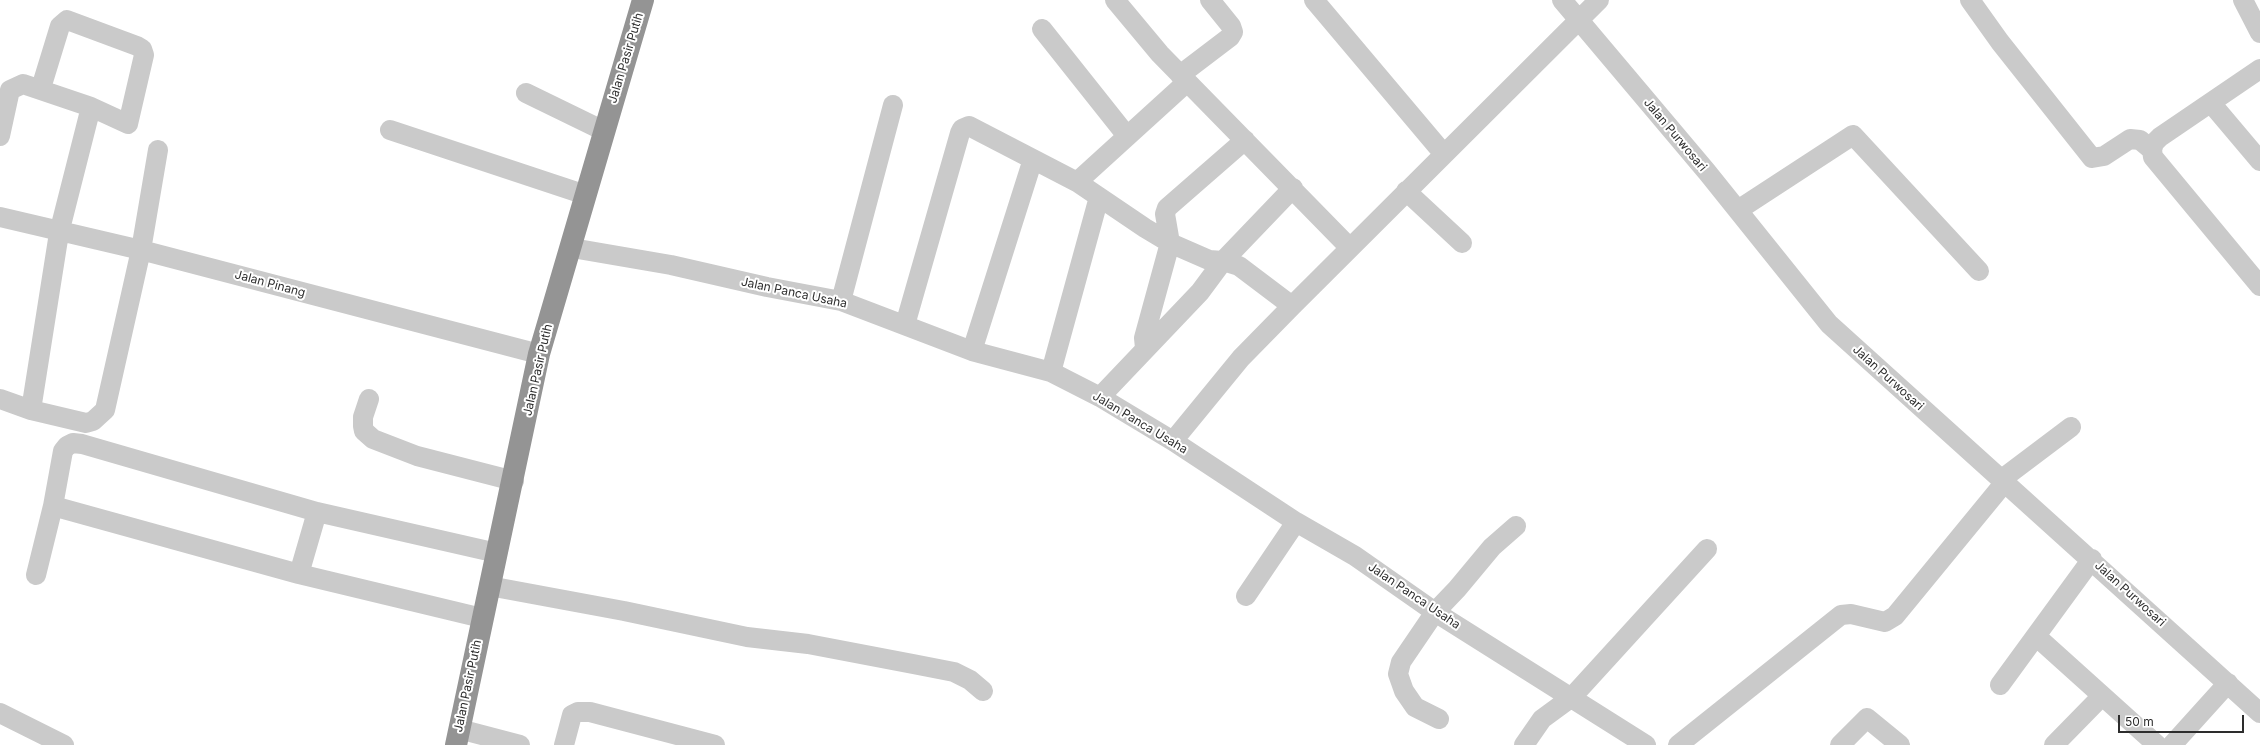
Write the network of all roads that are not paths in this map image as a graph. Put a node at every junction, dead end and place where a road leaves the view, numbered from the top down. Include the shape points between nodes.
1 (643, 0) edge
2 (1115, 0) edge
3 (1210, 0) edge
4 (1314, 0) edge
5 (1562, 0) edge
6 (1598, 0) edge
7 (1970, 0) edge
8 (2243, 0) edge
9 (1579, 20) junction
10 (1042, 30) dead end
11 (2260, 33) edge
12 (2260, 69) edge
13 (1183, 78) junction
14 (5, 88) edge
15 (41, 88) junction
16 (526, 93) dead end
17 (2211, 103) junction
18 (893, 105) dead end
19 (91, 107) junction
20 (390, 130) dead end
21 (604, 131) junction
22 (0, 136) edge
23 (1127, 136) junction
24 (1245, 140) junction
25 (158, 150) dead end
26 (2152, 150) junction
27 (1443, 153) junction
28 (1033, 159) junction
29 (2260, 161) edge
30 (1077, 182) junction
31 (1293, 188) junction
32 (1406, 191) junction
33 (586, 194) junction
34 (1099, 197) junction
35 (1738, 210) junction
36 (0, 217) edge
37 (59, 233) junction
38 (1170, 243) junction
39 (1462, 243) dead end
40 (572, 248) junction
41 (1350, 248) junction
42 (141, 250) junction
43 (1223, 261) junction
44 (1979, 271) dead end
45 (2260, 286) edge
46 (1155, 297) junction
47 (841, 301) junction
48 (1292, 306) junction
49 (1179, 314) junction
50 (905, 324) junction
51 (1146, 348) junction
52 (972, 351) junction
53 (539, 354) junction
54 (1051, 372) junction
55 (1100, 397) junction
56 (0, 399) edge
57 (369, 399) dead end
58 (32, 410) junction
59 (2071, 427) dead end
60 (1173, 441) junction
61 (514, 481) junction
62 (2003, 481) junction
63 (53, 506) junction
64 (317, 512) junction
65 (1296, 522) junction
66 (1516, 526) dead end
67 (1707, 550) dead end
68 (497, 553) junction
69 (2092, 559) junction
70 (300, 574) junction
71 (36, 575) dead end
72 (489, 586) junction
73 (1246, 596) dead end
74 (1435, 612) junction
75 (482, 618) junction
76 (2037, 637) junction
77 (2228, 683) junction
78 (2000, 686) dead end
79 (983, 691) dead end
80 (1572, 697) junction
81 (2101, 697) junction
82 (0, 712) edge
83 (2260, 712) edge
84 (1439, 719) dead end
85 (457, 737) edge
86 (64, 745) edge
87 (520, 745) edge
88 (564, 745) edge
89 (715, 745) edge
90 (1524, 745) edge
91 (1646, 745) edge
92 (1678, 745) edge
93 (1840, 745) edge
94 (1900, 745) edge
95 (2054, 745) edge
96 (2157, 745) edge
97 (2172, 745) edge

1 - 21 highway, Jalan Pasir Putih
2 - 13 street
3 - 13 street via 1233,32
4 - 27 street
5 - 9 street, Jalan Purwosari
6 - 9 street
7 - 26 street via 2092,158 2104,156 2130,139 2140,140
8 - 11 street
9 - 27 street
9 - 35 street, Jalan Purwosari
10 - 23 street
12 - 17 street
13 - 23 street
13 - 24 street
14 - 15 street via 23,84
14 - 22 street
15 - 19 street
15 - 19 street via 60,26 67,20 142,49 144,62 128,124
16 - 21 street
17 - 26 street via 2160,137 2154,142
17 - 29 street
18 - 47 street
19 - 37 street
20 - 33 street
21 - 33 highway, Jalan Pasir Putih
23 - 30 street
24 - 31 street
24 - 38 street via 1167,208 1165,214
25 - 42 street
26 - 45 street via 2154,157
27 - 32 street
28 - 30 street
28 - 50 street via 978,129 969,126 962,129
28 - 52 street
30 - 34 street
31 - 41 street
31 - 43 street
32 - 39 street
32 - 41 street
33 - 40 highway, Jalan Pasir Putih
34 - 38 street
34 - 54 street
35 - 44 street via 1853,135
35 - 62 street, Jalan Purwosari via 1829,324
36 - 37 street, Jalan Pinang
37 - 42 street, Jalan Pinang
37 - 58 street
38 - 43 street via 1209,260
38 - 46 street
40 - 47 street, Jalan Panca Usaha via 671,265 767,288
40 - 53 highway, Jalan Pasir Putih
41 - 48 street
42 - 53 street, Jalan Pinang
42 - 58 street via 105,410 93,421 86,423
43 - 48 street via 1239,266
43 - 49 street via 1200,292
46 - 49 street
46 - 51 street via 1144,338
47 - 50 street, Jalan Panca Usaha
48 - 60 street via 1241,358
49 - 51 street
50 - 52 street, Jalan Panca Usaha
51 - 55 street
52 - 54 street, Jalan Panca Usaha
53 - 61 highway, Jalan Pasir Putih
54 - 55 street, Jalan Panca Usaha
55 - 60 street, Jalan Panca Usaha
56 - 58 street
57 - 61 street via 363,426 364,431 373,439 416,456
59 - 62 street
60 - 65 street, Jalan Panca Usaha
61 - 68 highway, Jalan Pasir Putih
62 - 69 street, Jalan Purwosari
62 - 92 street via 1895,616 1885,622 1851,614 1841,615
63 - 64 street via 63,451 73,443
63 - 70 street
63 - 71 street
64 - 68 street
64 - 70 street
65 - 73 street
65 - 74 street, Jalan Panca Usaha via 1355,556
66 - 74 street via 1492,547
67 - 80 street
68 - 72 highway, Jalan Pasir Putih
69 - 76 street
69 - 77 street, Jalan Purwosari
70 - 75 street
72 - 75 highway, Jalan Pasir Putih
72 - 79 street via 747,637 808,644 954,672 970,680
74 - 80 street, Jalan Panca Usaha
74 - 84 street via 1401,662 1398,674 1404,691 1415,708
75 - 85 highway, Jalan Pasir Putih
76 - 78 street
76 - 81 street
77 - 83 street, Jalan Purwosari
77 - 97 street
80 - 90 street via 1542,719
80 - 91 street, Jalan Panca Usaha
81 - 95 street
81 - 96 street
82 - 86 street
85 - 87 street
88 - 89 street via 572,716 578,712 590,712
93 - 94 street via 1867,718

